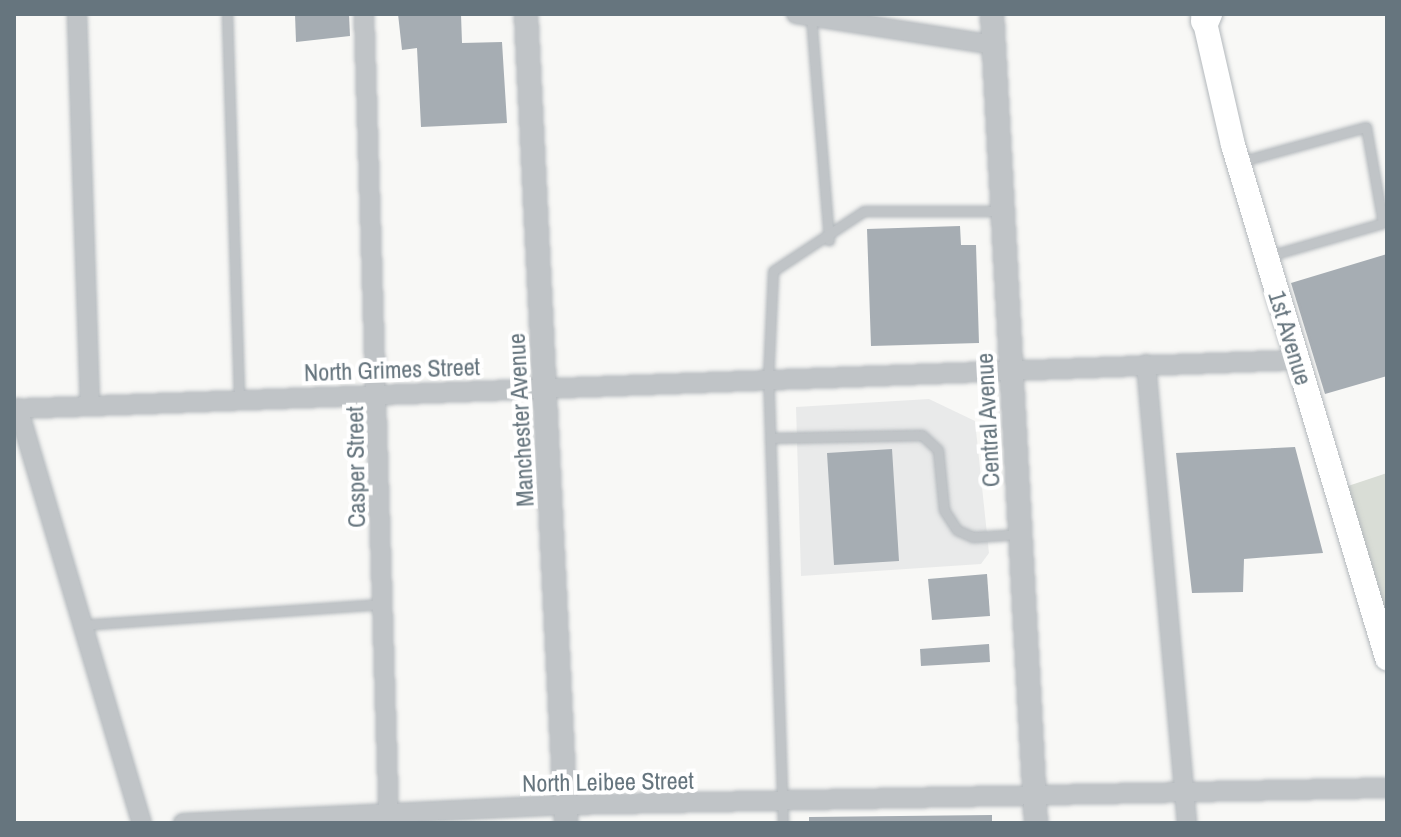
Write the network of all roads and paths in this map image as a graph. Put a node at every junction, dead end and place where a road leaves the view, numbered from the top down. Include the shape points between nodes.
1 (77, 14) edge
2 (227, 14) edge
3 (364, 14) edge
4 (526, 14) edge
5 (992, 14) edge
6 (804, 15) edge
7 (1206, 16) edge
8 (993, 45) junction
9 (1239, 162) junction
10 (1003, 211) junction
11 (829, 240) junction
12 (1266, 257) junction
13 (1297, 360) junction
14 (1146, 364) junction
15 (1012, 371) junction
16 (768, 378) junction
17 (545, 388) junction
18 (379, 395) junction
19 (239, 398) junction
20 (90, 403) junction
21 (15, 407) edge
22 (770, 438) junction
23 (1021, 534) junction
24 (384, 604) junction
25 (77, 625) junction
26 (1387, 658) edge
27 (1387, 788) edge
28 (1184, 790) junction
29 (1035, 795) junction
30 (783, 803) junction
31 (566, 814) edge
32 (389, 818) edge
33 (142, 823) edge
34 (183, 823) edge
35 (783, 823) edge
36 (1036, 823) edge
37 (1187, 823) edge

1 - 20 street
2 - 19 lane
3 - 18 street, Casper Street
4 - 17 street, Manchester Avenue
5 - 8 street, Central Avenue
6 - 8 street
6 - 11 lane
7 - 9 main road, 1st Avenue
8 - 10 street, Central Avenue
9 - 12 main road, 1st Avenue
9 - 12 lane via 1366,127 1379,170 1383,223
10 - 11 lane via 864,211
10 - 15 street, Central Avenue
11 - 16 lane via 773,271
12 - 13 main road, 1st Avenue
13 - 14 street, North Grimes Street
13 - 26 main road, 1st Avenue
14 - 15 street, North Grimes Street
14 - 28 street
15 - 16 street, North Grimes Street
15 - 23 street, Central Avenue
16 - 17 street, North Grimes Street
16 - 22 lane
17 - 18 street, North Grimes Street
17 - 31 street, Manchester Avenue
18 - 19 street, North Grimes Street
18 - 24 street, Casper Street
19 - 20 street, North Grimes Street
20 - 21 street, North Grimes Street
21 - 25 street
22 - 23 lane via 922,435 938,450 944,510 957,530 973,537
22 - 30 lane
23 - 29 street, Central Avenue
24 - 25 lane
24 - 32 street, Casper Street
25 - 33 street
27 - 28 street, North Leibee Street
28 - 29 street, North Leibee Street
28 - 37 street
29 - 30 street, North Leibee Street
29 - 36 street, Central Avenue
30 - 31 street, North Leibee Street
30 - 35 lane
31 - 32 street, North Leibee Street
32 - 34 street, North Leibee Street

